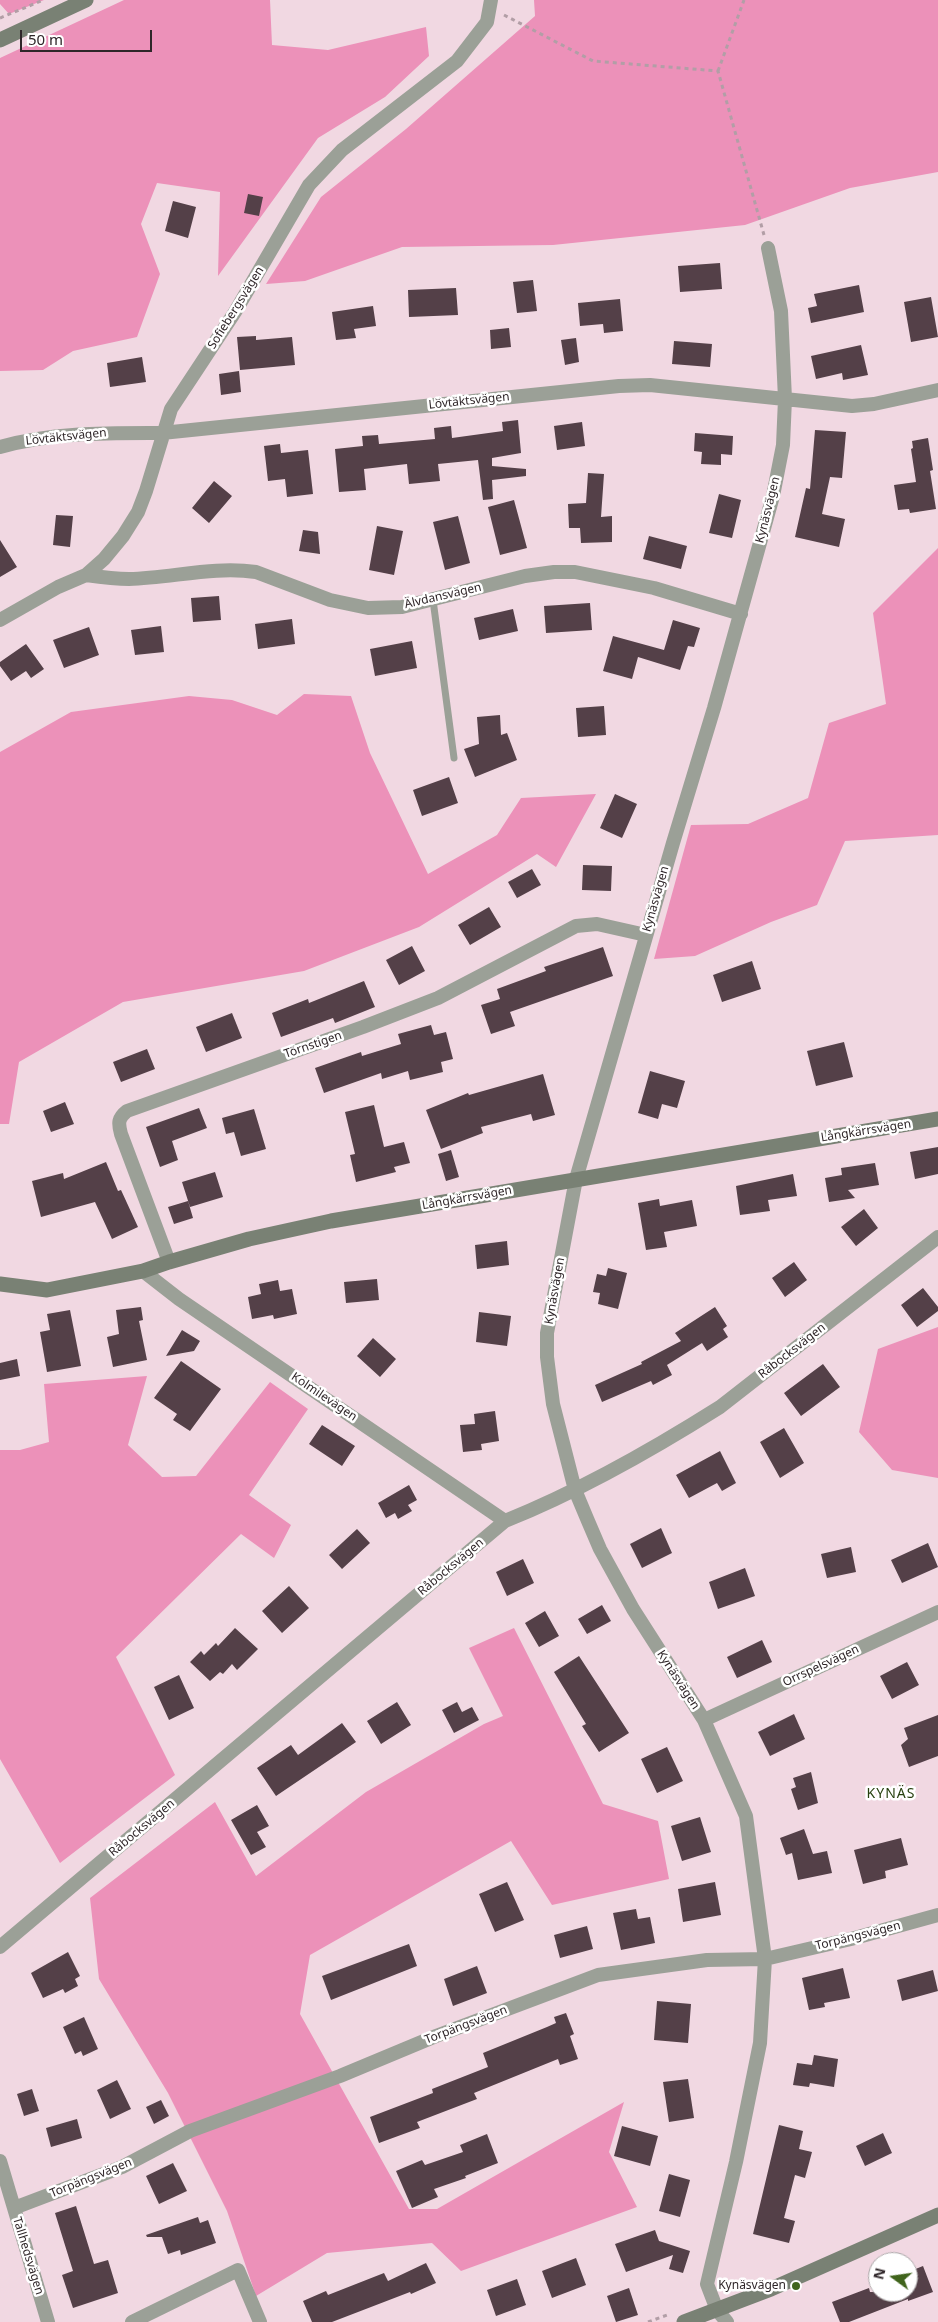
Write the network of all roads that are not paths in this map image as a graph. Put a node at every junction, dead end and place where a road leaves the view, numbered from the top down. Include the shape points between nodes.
1 (86, 0) edge
2 (490, 4) edge
3 (0, 40) edge
4 (768, 248) road end
5 (938, 390) edge
6 (785, 399) junction
7 (162, 433) junction
8 (0, 447) edge
9 (86, 576) junction
10 (433, 600) junction
11 (741, 614) junction
12 (0, 620) edge
13 (454, 758) dead end
14 (646, 935) junction
15 (938, 1119) edge
16 (576, 1178) junction
17 (938, 1237) edge
18 (169, 1262) junction
19 (143, 1271) junction
20 (0, 1284) edge
21 (575, 1490) junction
22 (505, 1521) junction
23 (938, 1612) edge
24 (704, 1720) junction
25 (938, 1915) edge
26 (0, 1947) edge
27 (765, 1959) junction
28 (0, 2161) edge
29 (14, 2208) junction
30 (938, 2215) edge
31 (722, 2316) edge
32 (48, 2322) edge
33 (132, 2322) edge
34 (260, 2322) edge
35 (684, 2322) edge

1 - 3 street
2 - 7 street, Sofiebergsvägen via 487,22 458,61 342,150 310,186 235,312 171,409
4 - 6 street, Kynäsvägen via 780,311
5 - 6 street, Lövtäktsvägen via 852,406
6 - 7 street, Lövtäktsvägen via 650,385 619,386
6 - 11 street, Kynäsvägen via 783,445 773,496
7 - 8 street, Lövtäktsvägen via 100,433 36,439
7 - 9 street, Sofiebergsvägen via 138,512 123,536
9 - 10 street, Älvdansvägen via 129,579 244,570 344,605 402,607
9 - 12 street, Sofiebergsvägen via 51,591
10 - 11 street, Älvdansvägen via 525,576 575,572 654,588
10 - 13 lane
11 - 14 street, Kynäsvägen
14 - 16 street, Kynäsvägen
14 - 18 street, Törnstigen via 597,924 576,926 438,998 127,1111 118,1124 120,1134
15 - 16 street, Långkärrsvägen
16 - 18 street, Långkärrsvägen via 331,1221 249,1239
16 - 21 street, Kynäsvägen via 547,1333 553,1404
17 - 21 street, Råbocksvägen via 720,1407
18 - 19 street, Långkärrsvägen
19 - 20 street, Långkärrsvägen via 48,1290
19 - 22 street, Kolmilevägen via 179,1299
21 - 22 street, Råbocksvägen
21 - 24 street, Kynäsvägen via 600,1549 632,1609
22 - 26 street, Råbocksvägen
23 - 24 street, Orrspelsvägen
24 - 27 street, Kynäsvägen via 746,1816
25 - 27 street, Torpängsvägen
27 - 29 street, Torpängsvägen via 707,1960 598,1975 190,2131 122,2167
27 - 31 street, Kynäsvägen via 760,2043 707,2284
28 - 29 street, Tallhedsvägen
29 - 32 street, Tallhedsvägen
30 - 31 street via 771,2289
31 - 35 street
33 - 34 street via 238,2270

